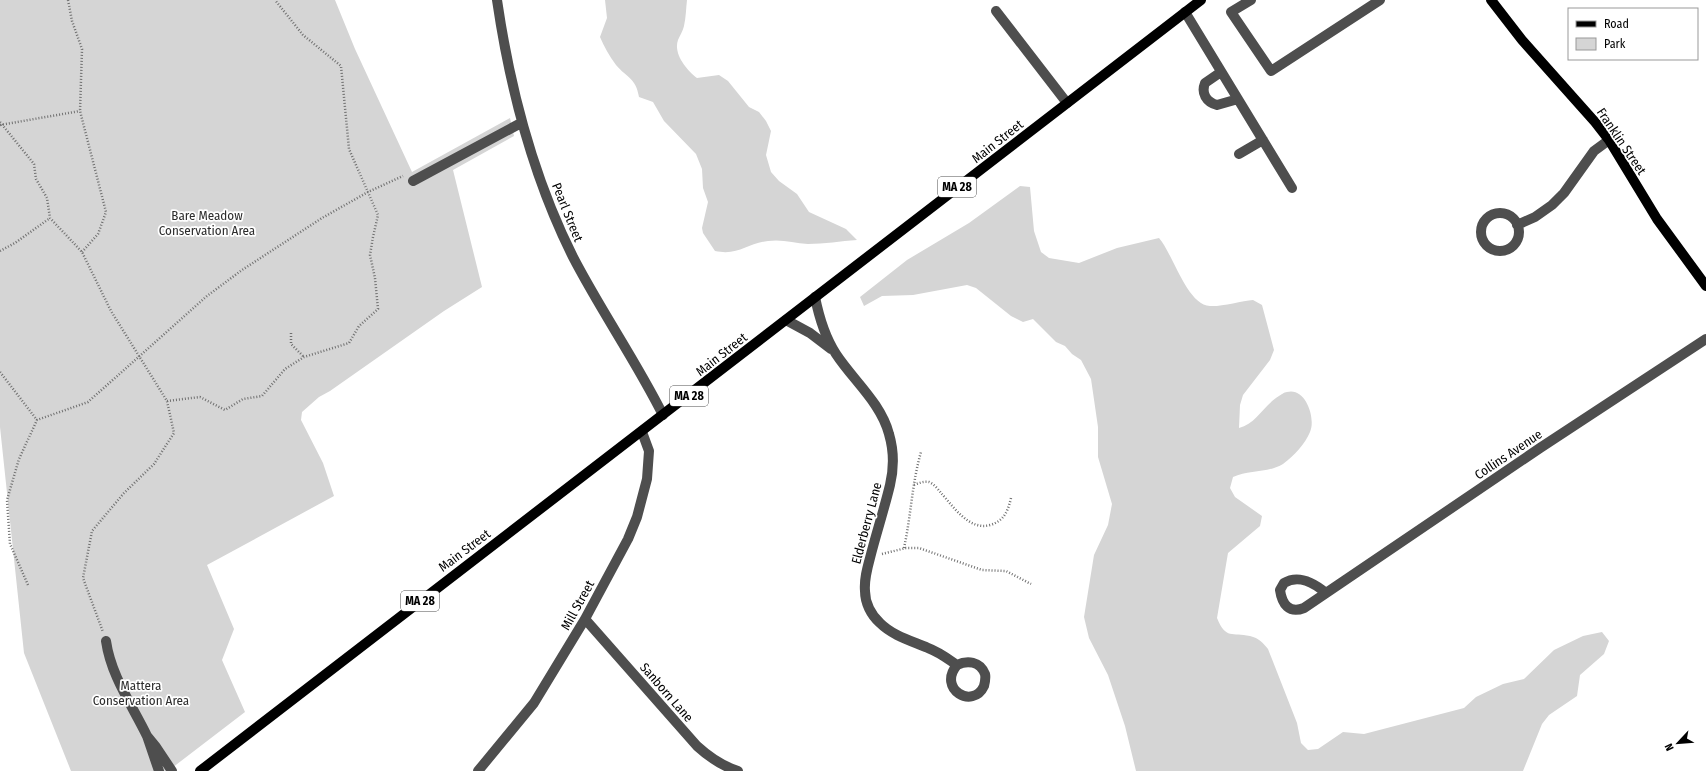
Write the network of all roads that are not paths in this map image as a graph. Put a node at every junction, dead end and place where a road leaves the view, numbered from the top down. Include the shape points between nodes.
1 (497, 0) edge
2 (1201, 0) edge
3 (1251, 0) edge
4 (1380, 0) edge
5 (1491, 0) edge
6 (996, 11) dead end
7 (1185, 12) junction
8 (1221, 72) junction
9 (1238, 99) junction
10 (1067, 103) junction
11 (521, 123) junction
12 (1263, 140) junction
13 (1609, 140) junction
14 (1239, 154) dead end
15 (410, 178) road end
16 (1292, 188) dead end
17 (1517, 225) dead end
18 (1706, 286) edge
19 (814, 297) junction
20 (786, 320) junction
21 (1706, 339) edge
22 (835, 353) junction
23 (663, 415) junction
24 (642, 432) junction
25 (1326, 593) dead end
26 (585, 619) junction
27 (106, 641) road end
28 (957, 665) dead end
29 (147, 736) junction
30 (159, 771) edge
31 (172, 771) edge
32 (200, 771) edge
33 (478, 771) edge
34 (738, 771) edge

1 - 11 street, Pearl Street
2 - 7 main road, Main Street / MA 28
3 - 4 street via 1231,12 1271,71
5 - 13 main road, Franklin Street via 1522,40 1584,108
6 - 10 street
7 - 8 street
7 - 10 main road, Main Street / MA 28
8 - 9 street
8 - 9 street via 1205,83 1203,91 1207,99 1216,105
9 - 12 street
10 - 19 main road, Main Street / MA 28
11 - 15 street
11 - 23 street, Pearl Street via 557,222 574,258
12 - 14 street
12 - 16 street
13 - 17 street via 1594,151 1552,205 1536,217
13 - 18 main road, Franklin Street via 1657,219
19 - 20 main road, Main Street / MA 28
19 - 22 street, Elderberry Lane
20 - 22 street, Elderberry Lane via 810,333
20 - 23 main road, Main Street / MA 28
21 - 25 street, Collins Avenue
22 - 28 street, Elderberry Lane via 878,409 891,442 891,478 865,581 868,605 882,625 930,648
23 - 24 main road, Main Street / MA 28
24 - 26 street, Mill Street via 649,457 643,497 628,539
24 - 32 main road, Main Street / MA 28
26 - 33 street, Mill Street via 534,703
26 - 34 street, Sanborn Lane via 703,752
27 - 29 street via 118,682
29 - 30 street
29 - 31 street

